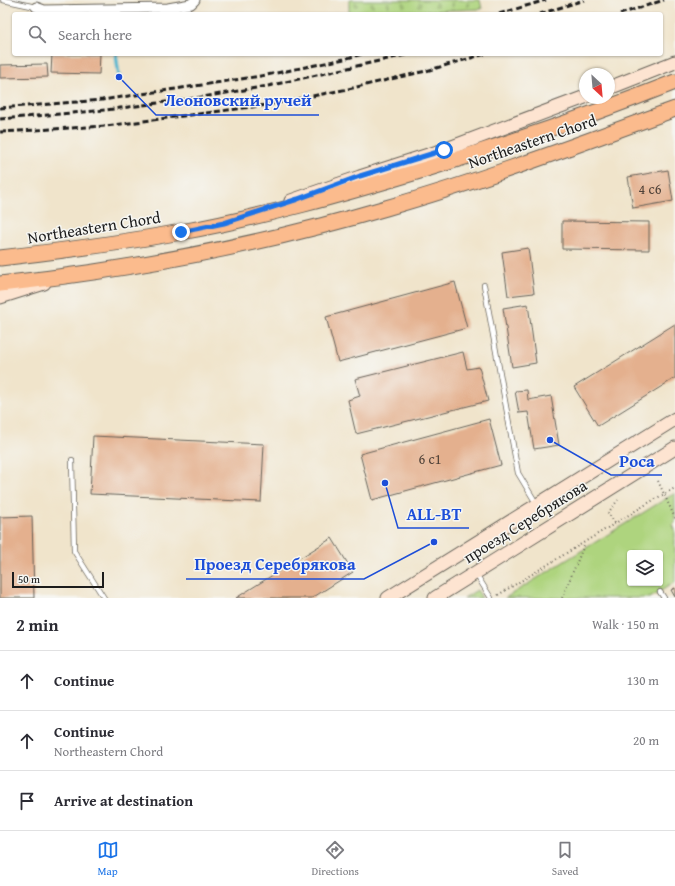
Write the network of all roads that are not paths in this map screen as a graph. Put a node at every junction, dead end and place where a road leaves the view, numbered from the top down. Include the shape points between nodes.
1 (3, 0) edge
2 (195, 0) edge
3 (36, 7) joint
4 (89, 12) edge
5 (675, 62) edge
6 (675, 82) edge
7 (615, 86) edge
8 (579, 99) edge
9 (675, 109) edge
10 (224, 223) junction
11 (0, 258) edge
12 (63, 277) junction
13 (0, 284) edge
14 (484, 285) dead end
15 (0, 297) edge
16 (675, 419) edge
17 (675, 448) edge
18 (72, 460) dead end
19 (538, 505) junction
20 (475, 572) junction
21 (660, 592) dead end
22 (104, 598) edge
23 (388, 598) edge
24 (435, 598) edge
25 (492, 598) edge
26 (664, 598) edge

1 - 3 lane
2 - 4 street via 191,4 168,8
3 - 4 street via 44,10
5 - 7 main road
6 - 10 main road, Northeastern Chord via 500,146 286,209
8 - 10 main road via 444,150
9 - 12 main road, Northeastern Chord via 527,163 345,220 271,239 169,260
10 - 11 main road, Northeastern Chord via 71,250
12 - 13 main road, Northeastern Chord
12 - 15 main road
14 - 19 lane via 518,473
16 - 19 main road, проезд Серебрякова
17 - 20 main road, проезд Серебрякова
18 - 22 lane via 74,551
19 - 23 main road, проезд Серебрякова
20 - 24 main road, проезд Серебрякова
20 - 25 lane
21 - 26 lane

